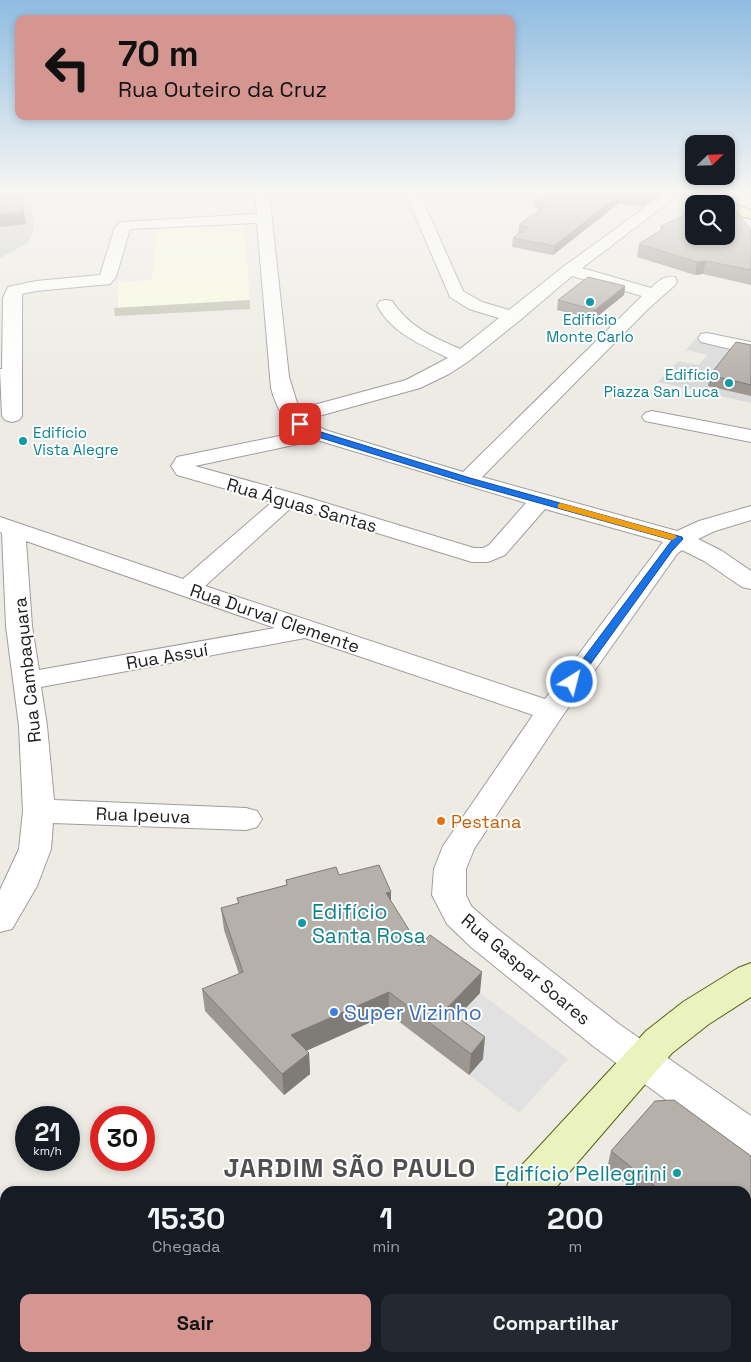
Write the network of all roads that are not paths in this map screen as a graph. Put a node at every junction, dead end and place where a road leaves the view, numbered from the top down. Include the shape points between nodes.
1 (114, 256) edge
2 (268, 256) edge
3 (440, 256) edge
4 (589, 256) edge
5 (569, 270) junction
6 (386, 305) dead end
7 (513, 317) junction
8 (707, 338) dead end
9 (751, 348) edge
10 (462, 357) junction
11 (5, 375) edge
12 (12, 416) dead end
13 (293, 417) junction
14 (652, 417) dead end
15 (318, 434) junction
16 (751, 436) edge
17 (467, 480) junction
18 (288, 499) junction
19 (541, 500) junction
20 (751, 513) edge
21 (7, 526) edge
22 (678, 539) junction
23 (751, 582) edge
24 (188, 588) junction
25 (307, 630) junction
26 (28, 682) junction
27 (551, 711) junction
28 (39, 811) junction
29 (246, 819) dead end
30 (0, 919) edge
31 (751, 978) edge
32 (641, 1061) junction
33 (751, 1139) edge
34 (530, 1186) edge

1 - 11 street via 108,277 104,280 14,291
2 - 13 street via 276,362 282,398
3 - 7 street via 456,293 463,300
4 - 5 street
5 - 7 street
5 - 17 street via 662,288
6 - 10 street via 408,328
7 - 10 street
8 - 9 street
10 - 13 street via 413,384
11 - 12 street
13 - 15 street
14 - 16 street
15 - 17 street
15 - 18 street, Rua Águas Santas via 182,464 182,468 192,473
17 - 19 street
18 - 19 street, Rua Águas Santas via 481,556 497,550
18 - 24 street
19 - 22 street
20 - 22 street, Rua Gaspar Soares
21 - 24 street, Rua Durval Clemente
21 - 26 street, Rua Cambaquara
22 - 23 street via 713,556
22 - 27 street, Rua Gaspar Soares
24 - 25 street, Rua Durval Clemente
25 - 26 street, Rua Assuí
25 - 27 street, Rua Durval Clemente
26 - 28 street, Rua Cambaquara
27 - 32 street, Rua Gaspar Soares via 459,846 450,869 449,895 459,915 483,937
28 - 29 street, Rua Ipeuva
28 - 30 street, Rua Cambaquara via 35,849 20,886
31 - 32 main road via 672,1030
32 - 33 street, Rua Gaspar Soares
32 - 34 main road

